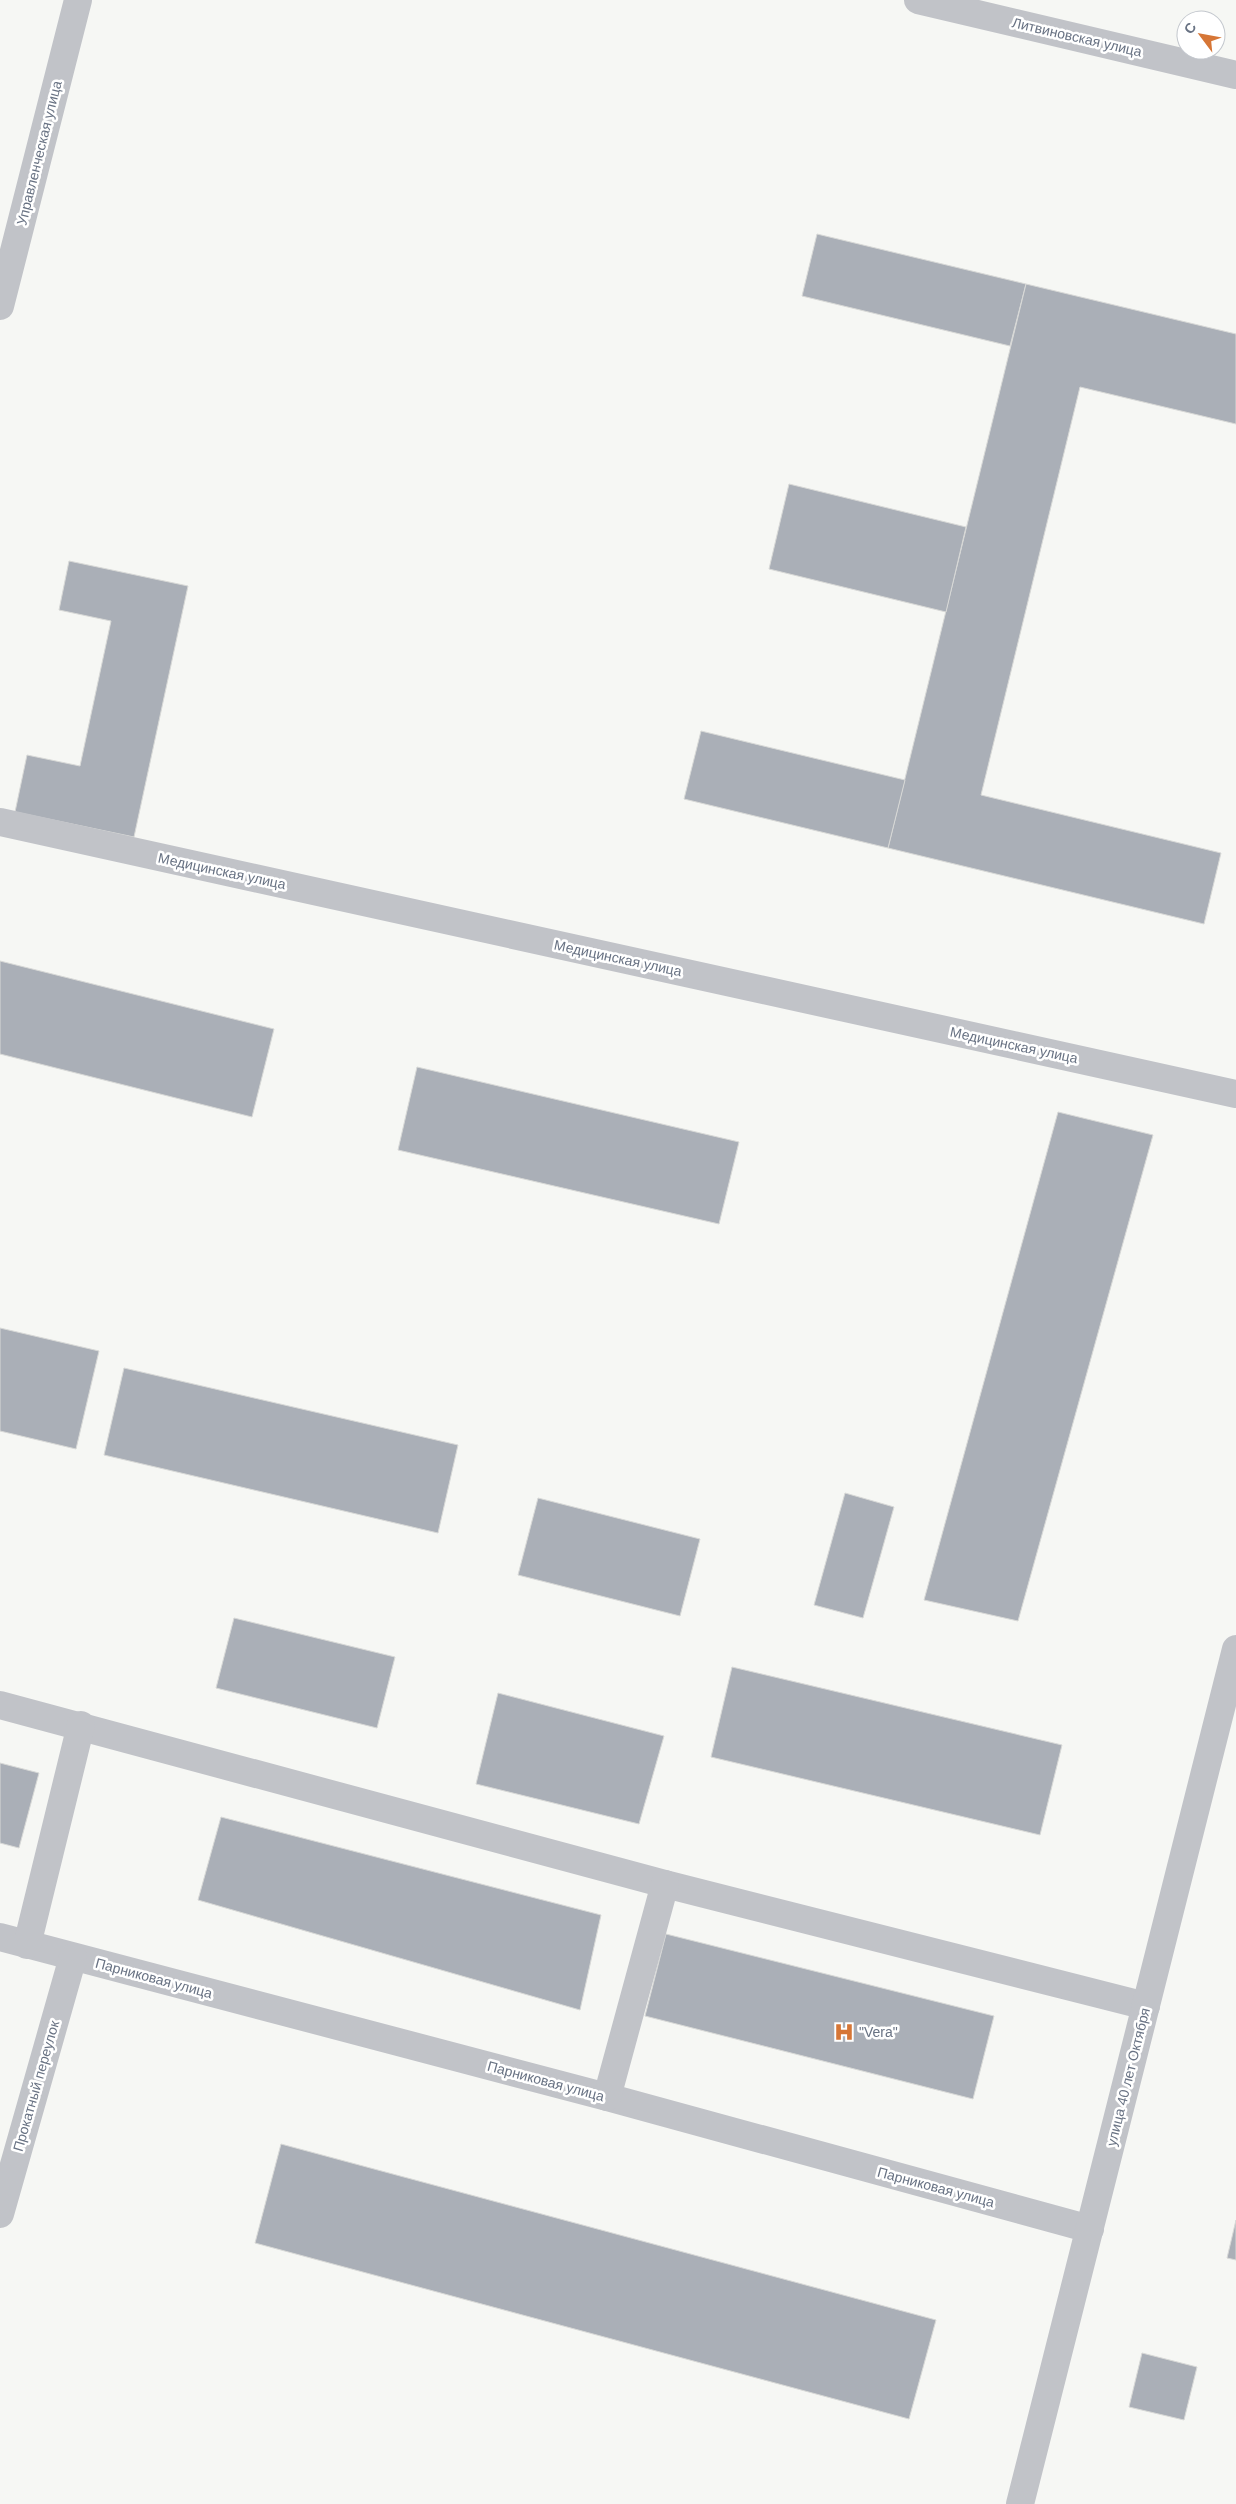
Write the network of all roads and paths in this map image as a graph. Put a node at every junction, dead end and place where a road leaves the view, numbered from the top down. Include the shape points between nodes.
1 (78, 0) edge
2 (918, 0) edge
3 (1236, 75) edge
4 (0, 306) edge
5 (0, 822) edge
6 (1236, 1094) edge
7 (1236, 1649) edge
8 (0, 1705) edge
9 (81, 1725) junction
10 (664, 1884) junction
11 (0, 1937) edge
12 (27, 1945) junction
13 (72, 1957) junction
14 (1146, 2006) junction
15 (607, 2097) junction
16 (0, 2214) edge
17 (1090, 2229) junction
18 (1020, 2504) edge

1 - 4 street, Управленческая улица
2 - 3 street, Литвиновская улица
5 - 6 street, Медицинская улица
7 - 14 street, улица 40 лет Октября
8 - 9 street
9 - 10 street
9 - 12 street
10 - 14 street
10 - 15 street
11 - 12 street, Парниковая улица
12 - 13 street, Парниковая улица
13 - 15 street, Парниковая улица
13 - 16 street, Прокатный переулок
14 - 17 street, улица 40 лет Октября
15 - 17 street, Парниковая улица
17 - 18 street, улица 40 лет Октября

